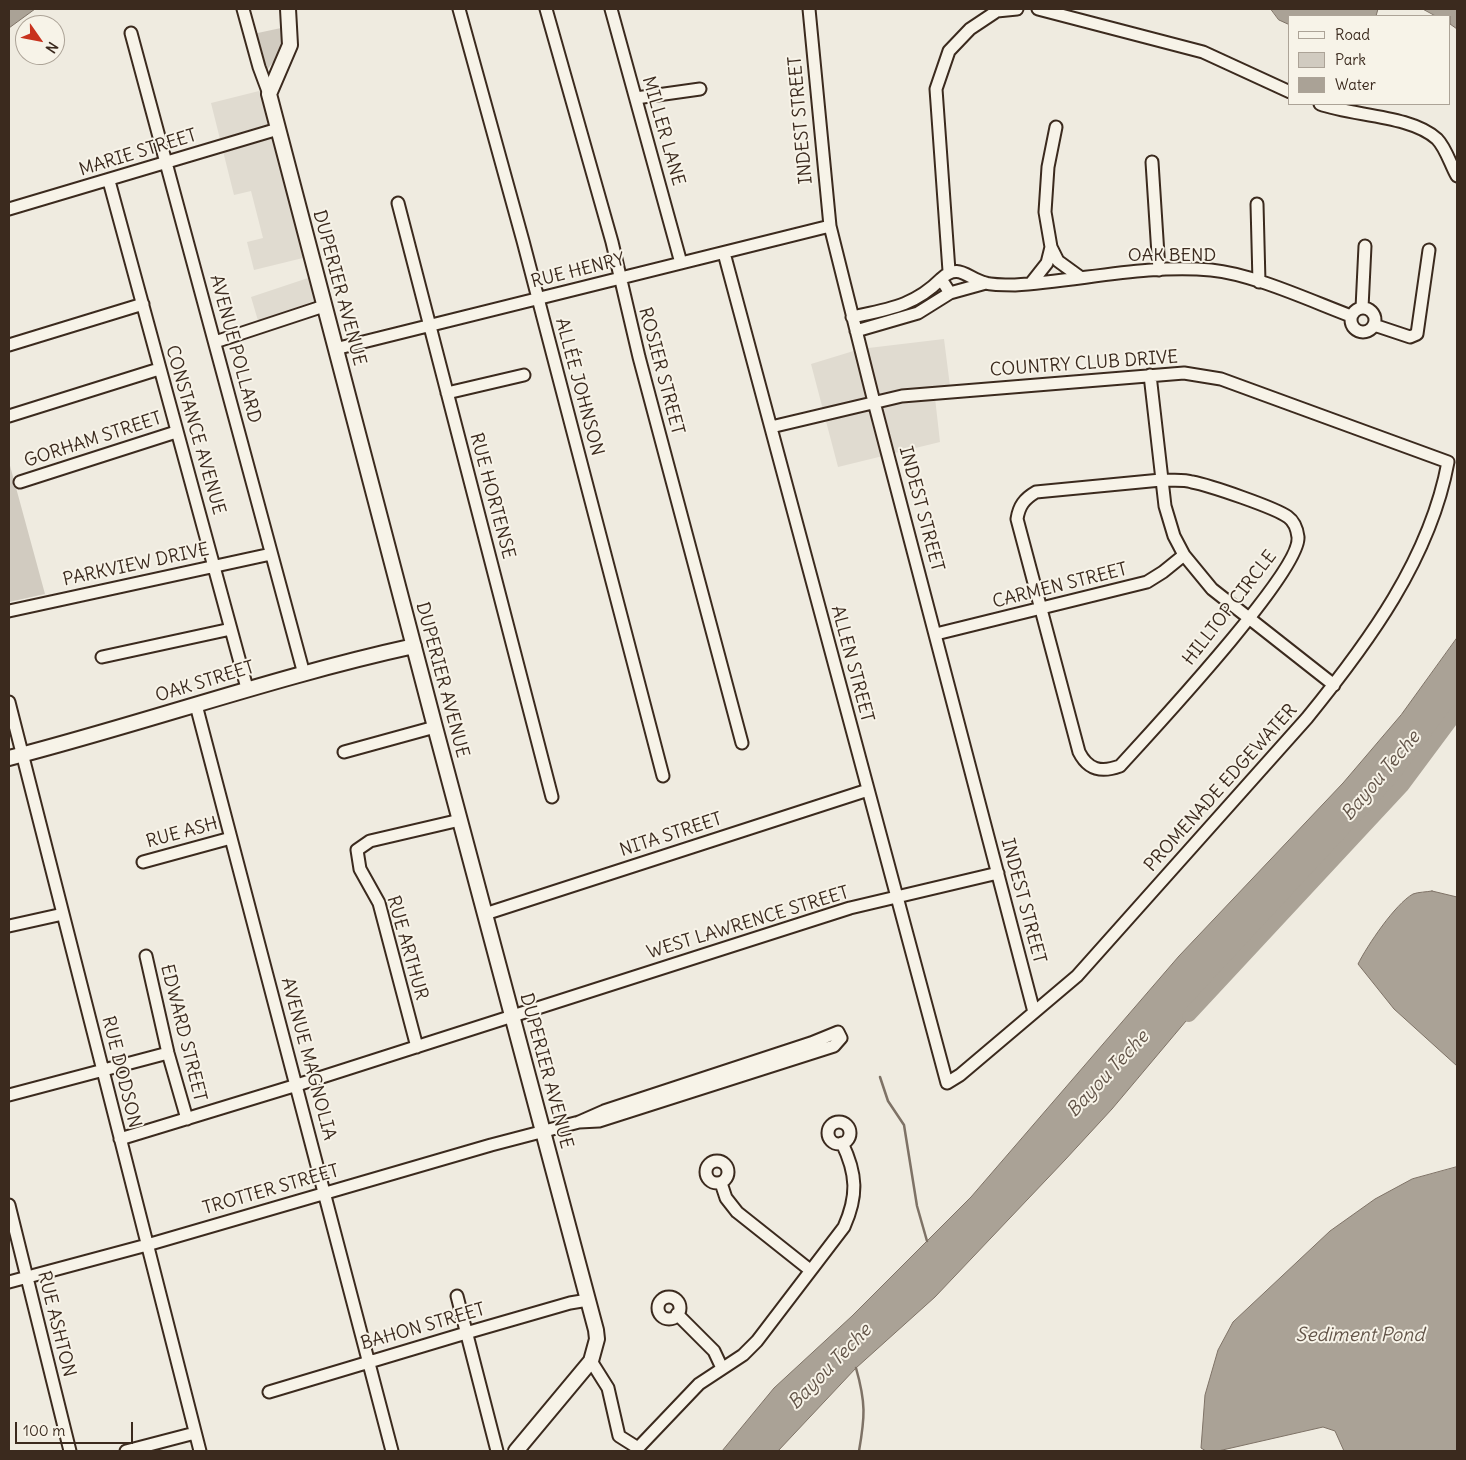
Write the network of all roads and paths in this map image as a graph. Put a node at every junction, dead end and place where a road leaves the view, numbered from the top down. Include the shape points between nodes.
1 (243, 9) edge
2 (288, 9) edge
3 (459, 9) edge
4 (546, 9) edge
5 (611, 9) edge
6 (809, 9) edge
7 (1017, 9) edge
8 (1038, 9) edge
9 (131, 34) dead end
10 (700, 89) dead end
11 (1288, 91) edge
12 (269, 94) junction
13 (636, 98) junction
14 (1325, 105) edge
15 (1056, 127) dead end
16 (278, 129) junction
17 (1152, 162) dead end
18 (167, 163) junction
19 (1457, 176) edge
20 (110, 181) junction
21 (398, 203) dead end
22 (1258, 204) dead end
23 (9, 209) edge
24 (830, 226) junction
25 (1365, 246) dead end
26 (1051, 247) junction
27 (1428, 250) dead end
28 (724, 253) junction
29 (681, 263) junction
30 (1159, 270) junction
31 (945, 275) junction
32 (1080, 277) junction
33 (619, 279) junction
34 (1032, 282) junction
35 (1260, 282) junction
36 (986, 284) junction
37 (950, 293) junction
38 (538, 299) junction
39 (143, 304) junction
40 (324, 306) junction
41 (1362, 308) junction
42 (852, 316) junction
43 (1351, 316) junction
44 (1374, 325) junction
45 (430, 326) junction
46 (856, 331) junction
47 (214, 342) junction
48 (9, 345) edge
49 (335, 350) junction
50 (159, 369) junction
51 (524, 375) dead end
52 (1150, 375) junction
53 (447, 393) junction
54 (874, 402) junction
55 (9, 416) edge
56 (771, 427) junction
57 (176, 432) junction
58 (1448, 462) joint
59 (1162, 480) junction
60 (20, 482) dead end
61 (271, 554) junction
62 (1184, 555) junction
63 (216, 566) junction
64 (1042, 609) junction
65 (9, 611) edge
66 (1249, 618) junction
67 (231, 629) junction
68 (936, 634) junction
69 (414, 646) junction
70 (102, 657) dead end
71 (304, 674) junction
72 (1334, 685) junction
73 (247, 688) junction
74 (9, 702) edge
75 (196, 705) junction
76 (435, 727) junction
77 (742, 743) dead end
78 (344, 752) dead end
79 (15, 757) edge
80 (663, 776) dead end
81 (868, 790) junction
82 (552, 797) dead end
83 (460, 820) junction
84 (231, 838) junction
85 (143, 862) dead end
86 (998, 873) junction
87 (897, 897) junction
88 (63, 914) junction
89 (486, 914) junction
90 (9, 926) edge
91 (146, 956) dead end
92 (1034, 1012) junction
93 (512, 1017) junction
94 (417, 1047) junction
95 (168, 1053) junction
96 (794, 1053) dead end
97 (101, 1070) junction
98 (947, 1083) joint
99 (297, 1085) junction
100 (9, 1095) edge
101 (187, 1119) junction
102 (544, 1132) junction
103 (120, 1138) junction
104 (842, 1144) dead end
105 (721, 1182) dead end
106 (324, 1193) junction
107 (9, 1205) edge
108 (147, 1246) junction
109 (810, 1270) junction
110 (27, 1278) junction
111 (9, 1282) edge
112 (457, 1296) dead end
113 (588, 1300) junction
114 (678, 1314) dead end
115 (466, 1333) junction
116 (369, 1361) junction
117 (591, 1361) junction
118 (722, 1368) junction
119 (269, 1392) dead end
120 (195, 1433) junction
121 (638, 1450) edge
122 (70, 1451) edge
123 (126, 1451) edge
124 (200, 1451) edge
125 (392, 1451) edge
126 (497, 1451) edge
127 (516, 1451) edge

1 - 12 street, DUPERIER AVENUE
2 - 12 main road via 290,45
3 - 38 street, ALLÉE JOHNSON
4 - 33 street, ROSIER STREET via 612,242
5 - 13 street, MILLER LANE
6 - 24 street, INDEST STREET
7 - 31 street via 997,11 970,29 949,51 936,89
8 - 11 street via 1203,52
9 - 18 street, AVENUE POLLARD
10 - 13 street
12 - 16 main road, DUPERIER AVENUE
13 - 29 street, MILLER LANE
14 - 19 street via 1421,129 1438,140
15 - 26 street via 1048,167 1045,212
16 - 18 street, MARIE STREET
16 - 40 main road, DUPERIER AVENUE
17 - 30 street
18 - 20 street, MARIE STREET
18 - 47 street, AVENUE POLLARD
20 - 23 street, MARIE STREET
20 - 39 street, CONSTANCE AVENUE
21 - 45 street, RUE HORTENSE
22 - 35 street
24 - 28 street, RUE HENRY
24 - 42 street, INDEST STREET
25 - 41 street
26 - 32 street via 1058,261
26 - 34 street via 1047,263
27 - 44 street via 1417,334 1410,337
28 - 29 street, RUE HENRY
28 - 56 street, ALLEN STREET
29 - 33 street, RUE HENRY
30 - 32 street, OAK BEND
30 - 35 street, OAK BEND via 1212,270
31 - 36 street, OAK BEND via 957,270
31 - 37 street
31 - 42 street via 926,294 909,302
32 - 34 street, OAK BEND
33 - 38 street, RUE HENRY
33 - 77 street, ROSIER STREET
34 - 36 street, OAK BEND
35 - 43 street, OAK BEND
36 - 37 street, OAK BEND
37 - 46 street, OAK BEND via 918,313
38 - 45 street, RUE HENRY
38 - 80 street, ALLÉE JOHNSON
39 - 48 street
39 - 50 street, CONSTANCE AVENUE
40 - 47 street
40 - 49 main road, DUPERIER AVENUE
41 - 43 street
41 - 44 street via 1374,315
42 - 46 street, INDEST STREET
43 - 44 street, OAK BEND via 1352,326 1358,332 1368,332
45 - 49 street, RUE HENRY
45 - 53 street, RUE HORTENSE
46 - 54 street, INDEST STREET
47 - 61 street, AVENUE POLLARD
49 - 69 main road, DUPERIER AVENUE
50 - 55 street
50 - 57 street, CONSTANCE AVENUE
51 - 53 street
52 - 54 street, COUNTRY CLUB DRIVE via 902,396
52 - 58 street, COUNTRY CLUB DRIVE via 1184,373 1221,380
52 - 59 street
53 - 82 street, RUE HORTENSE
54 - 56 street, COUNTRY CLUB DRIVE
54 - 68 street, INDEST STREET
56 - 81 street, ALLEN STREET
57 - 60 street, GORHAM STREET
57 - 63 street, CONSTANCE AVENUE
58 - 72 street, PROMENADE EDGEWATER via 1439,499 1419,553
59 - 62 street via 1174,536
59 - 64 street, HILLTOP CIRCLE via 1036,492 1022,503 1017,519
59 - 66 street, HILLTOP CIRCLE via 1191,481 1280,513 1296,525 1299,539 1295,552
61 - 63 street, PARKVIEW DRIVE
61 - 71 street, AVENUE POLLARD
62 - 64 street, CARMEN STREET via 1147,582
62 - 66 street via 1212,589
63 - 65 street, PARKVIEW DRIVE
63 - 67 street, CONSTANCE AVENUE
64 - 66 street, HILLTOP CIRCLE via 1079,752 1090,768 1100,770 1120,766
64 - 68 street, CARMEN STREET
66 - 72 street
67 - 70 street
67 - 73 street, CONSTANCE AVENUE
68 - 86 street, INDEST STREET
69 - 71 main road, OAK STREET
69 - 76 main road, DUPERIER AVENUE
71 - 73 main road, OAK STREET
72 - 92 street, PROMENADE EDGEWATER via 1077,976
73 - 75 main road, OAK STREET
74 - 79 street, RUE DODSON
75 - 79 main road, OAK STREET
75 - 84 street, AVENUE MAGNOLIA
76 - 78 street
76 - 83 main road, DUPERIER AVENUE
79 - 88 street, RUE DODSON
81 - 87 street, ALLEN STREET
81 - 89 street, NITA STREET
83 - 89 main road, DUPERIER AVENUE
83 - 94 street, RUE ARTHUR via 370,841 357,850 360,869 379,903
84 - 85 street, RUE ASH
84 - 99 street, AVENUE MAGNOLIA
86 - 87 street, WEST LAWRENCE STREET
86 - 92 street, INDEST STREET
87 - 93 street, WEST LAWRENCE STREET via 850,908
87 - 98 street, ALLEN STREET
88 - 90 street
88 - 97 street, RUE DODSON
89 - 93 main road, DUPERIER AVENUE
91 - 95 street, EDWARD STREET
92 - 98 street, PROMENADE EDGEWATER
93 - 94 street, WEST LAWRENCE STREET
93 - 102 main road, DUPERIER AVENUE
94 - 99 street, WEST LAWRENCE STREET
95 - 97 street
95 - 101 street, EDWARD STREET
96 - 102 street, TROTTER STREET via 620,1110 599,1121 579,1122
97 - 100 street
97 - 103 street, RUE DODSON
99 - 101 street, WEST LAWRENCE STREET
99 - 106 street, AVENUE MAGNOLIA
101 - 103 street, WEST LAWRENCE STREET
102 - 106 street, TROTTER STREET
102 - 113 main road, DUPERIER AVENUE
103 - 108 street, RUE DODSON
104 - 109 street via 853,1171 852,1210 844,1227
105 - 109 street via 726,1198 737,1212
106 - 108 street, TROTTER STREET
106 - 116 street, AVENUE MAGNOLIA
107 - 110 street, RUE ASHTON
108 - 110 street, TROTTER STREET
108 - 120 street, RUE DODSON
109 - 118 street via 757,1341 743,1355
110 - 111 street, TROTTER STREET
110 - 122 street, RUE ASHTON
112 - 115 street
113 - 115 street, BAHON STREET
113 - 117 main road, DUPERIER AVENUE via 597,1340
114 - 118 street via 714,1351
115 - 116 street, BAHON STREET
115 - 126 street
116 - 119 street, BAHON STREET
116 - 125 street, AVENUE MAGNOLIA
117 - 121 street via 608,1388 618,1436
117 - 127 main road
118 - 121 street via 699,1384
120 - 123 street
120 - 124 street, RUE DODSON

